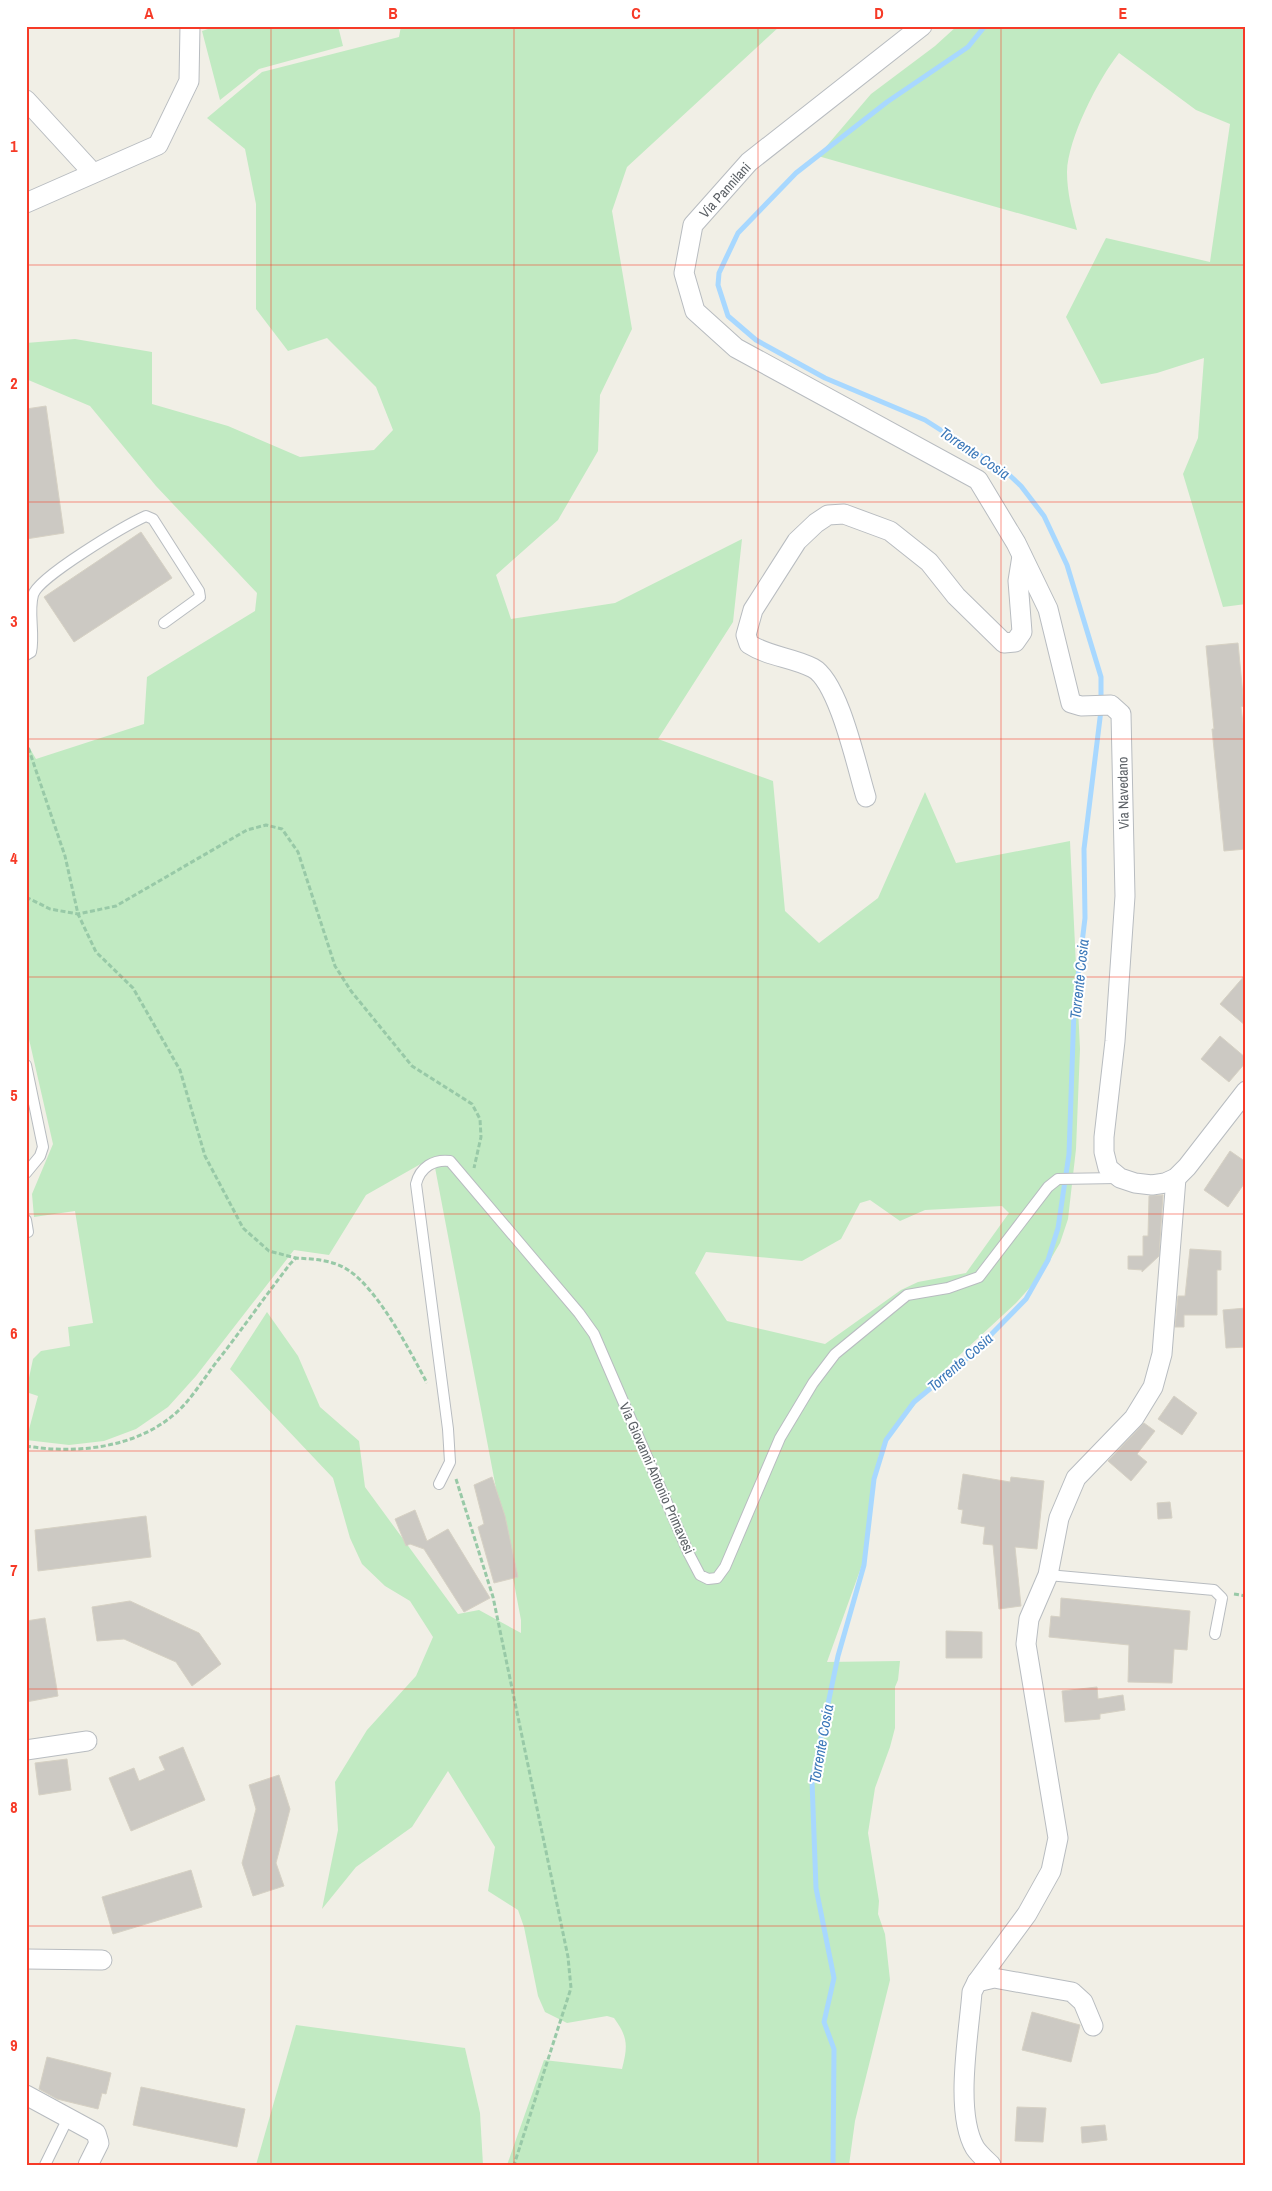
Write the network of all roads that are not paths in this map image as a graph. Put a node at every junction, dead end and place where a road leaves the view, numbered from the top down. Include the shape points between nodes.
1 (190, 26) edge
2 (922, 26) edge
3 (26, 100) edge
4 (93, 173) junction
5 (26, 203) edge
6 (978, 480) joint
7 (1022, 556) junction
8 (164, 623) dead end
9 (26, 655) edge
10 (866, 797) dead end
11 (26, 1065) edge
12 (1246, 1091) edge
13 (26, 1173) edge
14 (1114, 1173) junction
15 (1176, 1178) junction
16 (26, 1220) edge
17 (28, 1232) dead end
18 (439, 1484) dead end
19 (1048, 1575) junction
20 (1215, 1634) dead end
21 (87, 1741) dead end
22 (26, 1750) edge
23 (26, 1959) edge
24 (102, 1960) dead end
25 (977, 1982) junction
26 (1093, 2026) dead end
27 (26, 2096) edge
28 (68, 2118) junction
29 (45, 2165) edge
30 (88, 2165) edge
31 (991, 2165) edge

1 - 4 street via 189,82 158,145
2 - 6 street, Via Pannilani via 749,162 693,225 684,273 695,311 736,348
3 - 4 street
4 - 5 street
6 - 7 street, Via Navedano
7 - 10 street via 1018,581 1022,632 1015,642 1004,643 956,596 929,562 890,531 844,514 828,515 797,541 753,610 746,635 749,644 761,652 816,669 829,683
7 - 14 street, Via Navedano via 1048,609 1071,703 1111,705 1121,714 1125,896 1115,1040 1104,1137 1104,1152
8 - 9 lane via 195,602 200,597 199,591 153,519 146,516 123,527 44,579 34,592 31,603 33,643 31,652
11 - 13 lane via 43,1148
12 - 15 street
14 - 15 street via 1135,1183 1152,1185
14 - 18 lane, Via Giovanni Antonio Primavesi via 1058,1179 1048,1187 979,1277 948,1288 907,1295 835,1354 813,1383 780,1438 725,1567 717,1578 708,1579 700,1575 689,1554 594,1334 450,1161 439,1160 428,1165 418,1174 416,1184 445,1397 450,1462
15 - 19 street via 1162,1354 1153,1387 1134,1418 1076,1478 1059,1518
16 - 17 lane
19 - 20 lane via 1214,1590 1222,1598
19 - 25 street via 1030,1619 1026,1644 1058,1838 1051,1871 1027,1914
21 - 22 street
23 - 24 street
25 - 26 street via 994,1978 1072,1992 1083,2002
25 - 31 street via 972,1992 963,2104 975,2148
27 - 28 street
28 - 29 lane
28 - 30 street via 98,2136 99,2143

